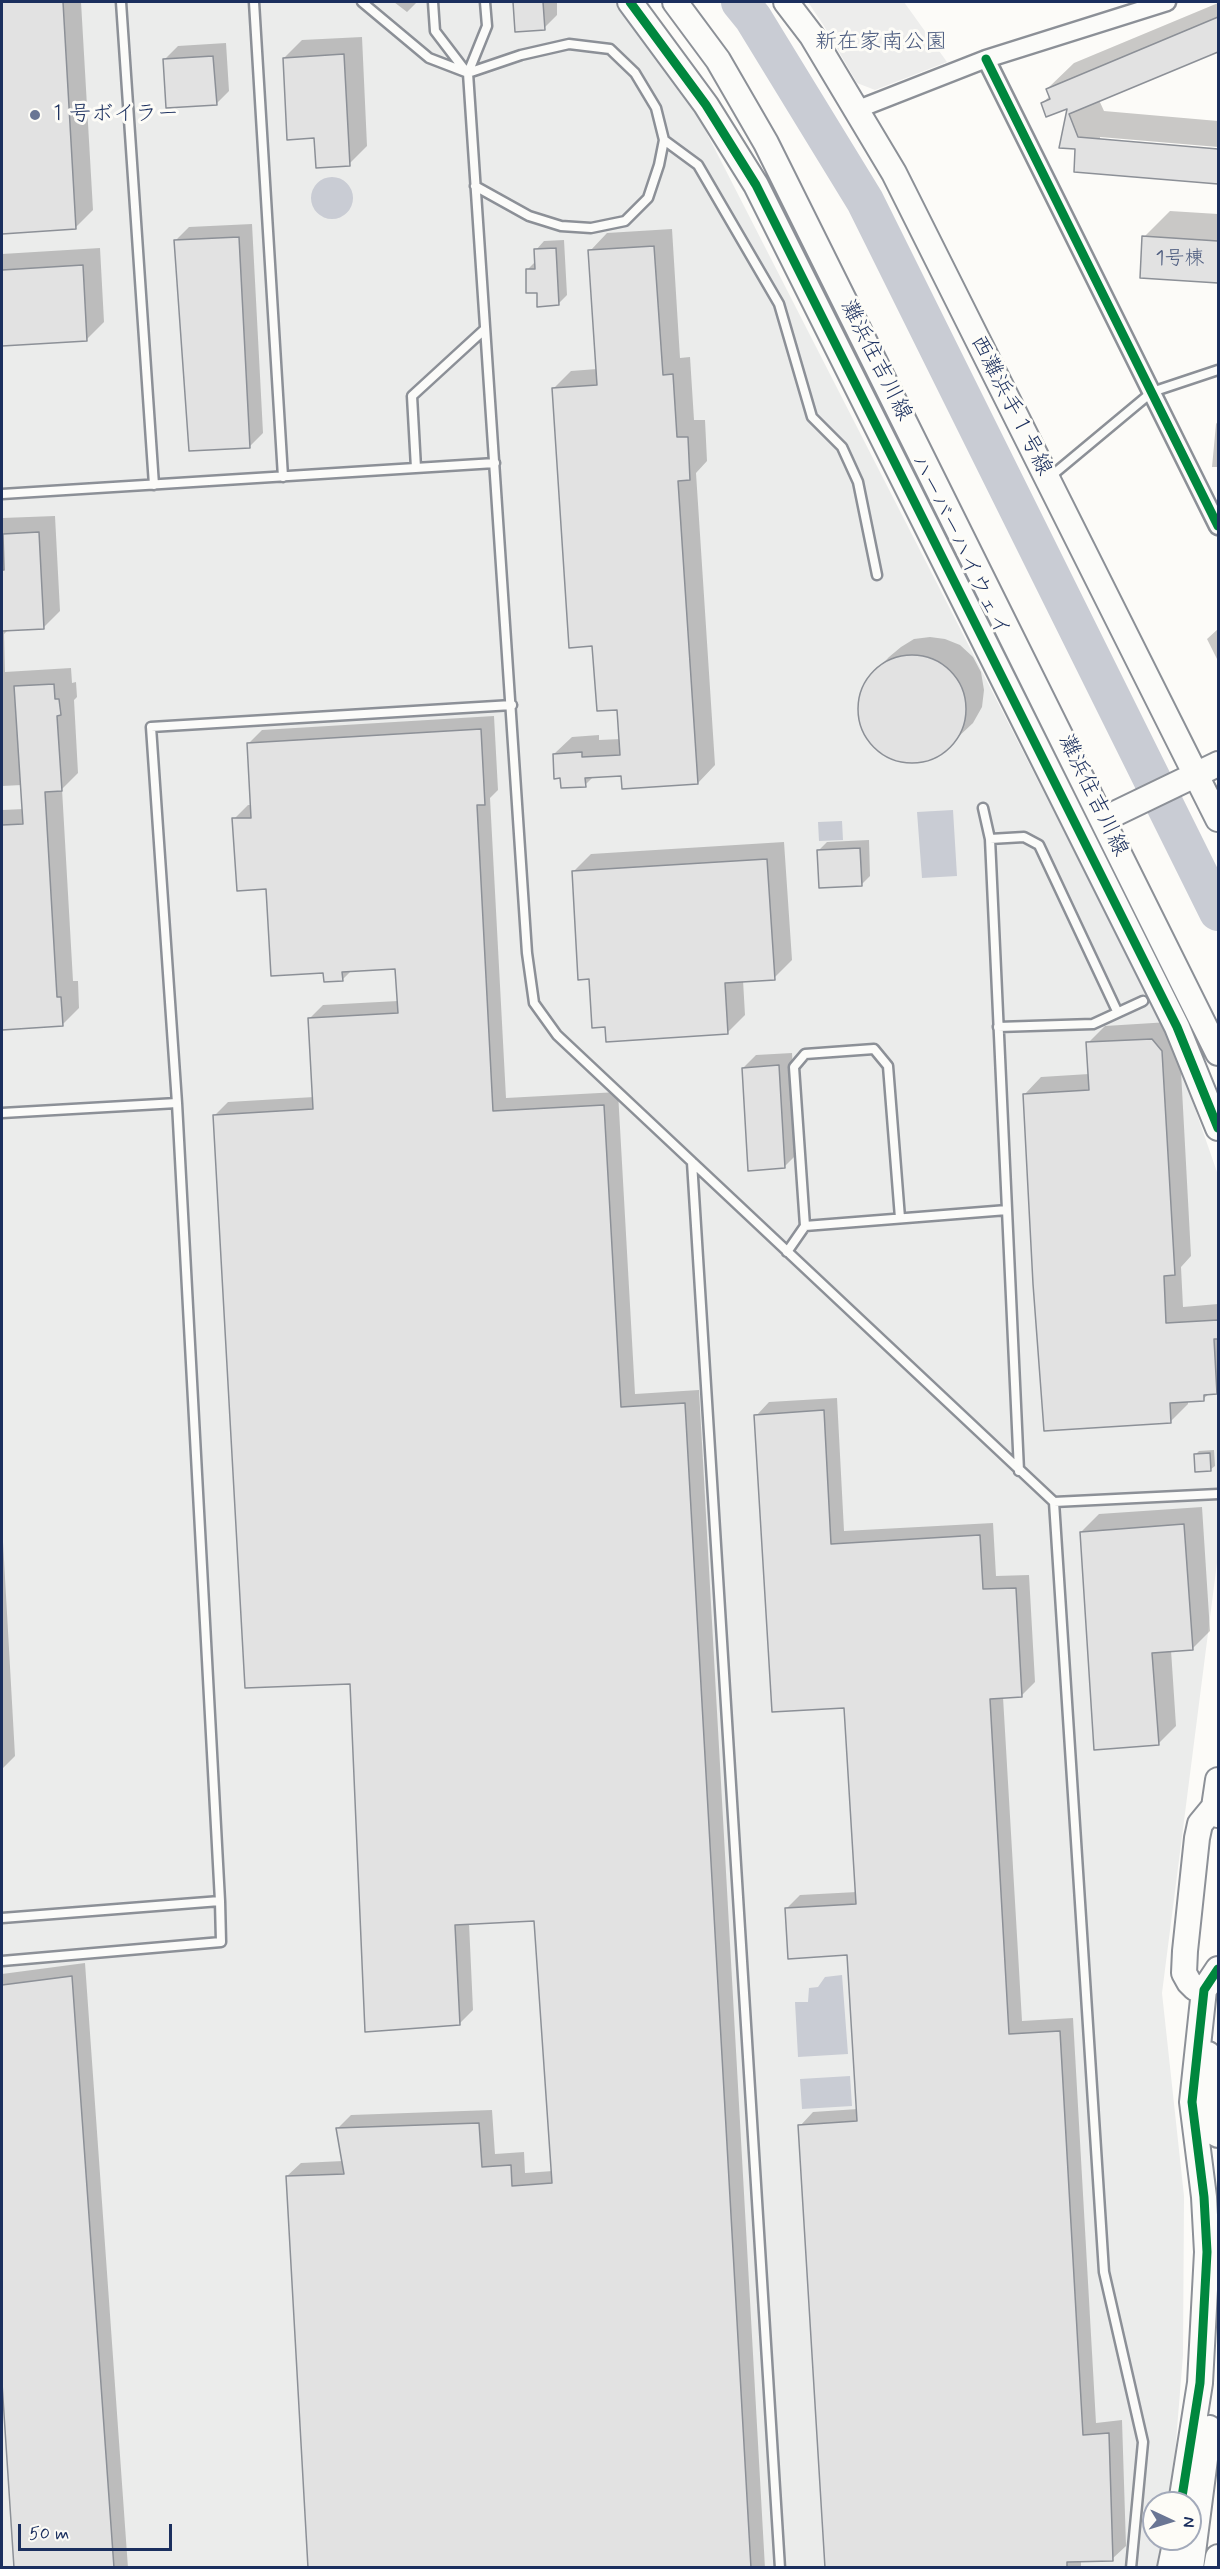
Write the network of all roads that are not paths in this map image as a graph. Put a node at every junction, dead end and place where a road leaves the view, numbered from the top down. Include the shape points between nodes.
1 (121, 2) edge
2 (254, 2) edge
3 (362, 2) edge
4 (433, 2) edge
5 (485, 2) edge
6 (630, 2) edge
7 (645, 2) edge
8 (675, 2) edge
9 (786, 2) edge
10 (1167, 2) edge
11 (986, 59) junction
12 (468, 73) junction
13 (856, 110) junction
14 (664, 140) junction
15 (475, 186) junction
16 (486, 330) junction
17 (1218, 370) edge
18 (1152, 392) junction
19 (495, 463) junction
20 (416, 468) junction
21 (283, 477) junction
22 (1047, 479) junction
23 (154, 485) junction
24 (2, 494) edge
25 (1218, 526) edge
26 (877, 575) dead end
27 (512, 705) junction
28 (1218, 764) edge
29 (1196, 774) junction
30 (983, 808) dead end
31 (1104, 819) junction
32 (1218, 819) edge
33 (990, 839) junction
34 (1143, 1001) dead end
35 (1117, 1011) junction
36 (998, 1027) junction
37 (1218, 1053) edge
38 (1218, 1093) edge
39 (177, 1102) junction
40 (2, 1113) edge
41 (1218, 1128) edge
42 (692, 1162) junction
43 (1006, 1210) junction
44 (900, 1218) junction
45 (805, 1226) junction
46 (787, 1252) junction
47 (1019, 1472) junction
48 (1218, 1494) edge
49 (1054, 1502) junction
50 (1218, 1780) edge
51 (1216, 1811) edge
52 (220, 1901) junction
53 (2, 1918) edge
54 (2, 1961) edge
55 (1218, 1969) edge
56 (1204, 1990) junction
57 (1218, 2013) edge
58 (1218, 2135) edge
59 (1218, 2324) edge
60 (1183, 2491) edge
61 (1174, 2551) edge
62 (1218, 2557) edge
63 (780, 2568) edge
64 (1131, 2568) edge
65 (1170, 2568) edge
66 (1191, 2568) edge
67 (1216, 2568) edge

1 - 23 lane
2 - 21 lane
3 - 12 lane via 429,58
4 - 12 lane via 435,31
5 - 12 lane via 487,26
6 - 41 street, ハーバーハイウェイ via 706,105 761,195 1177,1027
7 - 38 street, ハーバーハイウェイ via 718,102 781,206 1182,1010
8 - 31 street, 灘浜住吉川線 via 718,60 766,143
9 - 13 street, 西灘浜手１号線 via 812,36
10 - 11 street
11 - 13 street
11 - 18 street
12 - 14 lane via 570,44 610,50 635,73 651,99
12 - 15 lane
13 - 22 street, 西灘浜手１号線 via 894,173
14 - 15 lane via 648,198 625,221 591,228 561,226 529,216
14 - 26 lane via 698,165 779,304 813,417 842,447 858,482
15 - 16 lane
16 - 19 lane
16 - 20 lane via 412,396
17 - 18 lane
18 - 22 lane
18 - 25 street
19 - 20 lane
19 - 27 lane
20 - 21 lane
21 - 23 lane
22 - 29 street, 西灘浜手１号線
23 - 24 lane
27 - 39 lane via 151,727
27 - 42 lane via 526,953 534,1003 557,1035
28 - 29 street
29 - 31 street
29 - 32 street, 西灘浜手１号線
30 - 33 lane
31 - 37 street, 灘浜住吉川線
33 - 35 lane via 1024,837 1039,845
33 - 36 lane
34 - 35 lane
35 - 36 lane via 1093,1024
36 - 43 lane
39 - 40 lane
39 - 52 lane
42 - 46 lane
42 - 63 lane
43 - 44 lane
43 - 47 lane
44 - 45 lane
44 - 45 lane via 888,1066 874,1049 805,1054 794,1067
45 - 46 lane
46 - 47 lane
47 - 49 lane
48 - 49 lane
49 - 64 lane via 1104,2272 1143,2442
50 - 51 street
51 - 56 street via 1200,1824 1185,1950 1184,1973 1195,1988
52 - 53 lane
52 - 54 lane via 221,1942
55 - 56 street
56 - 57 street
56 - 58 street
56 - 60 street via 1192,2102 1206,2224 1206,2278 1200,2383
59 - 66 street
61 - 65 street
62 - 67 street

